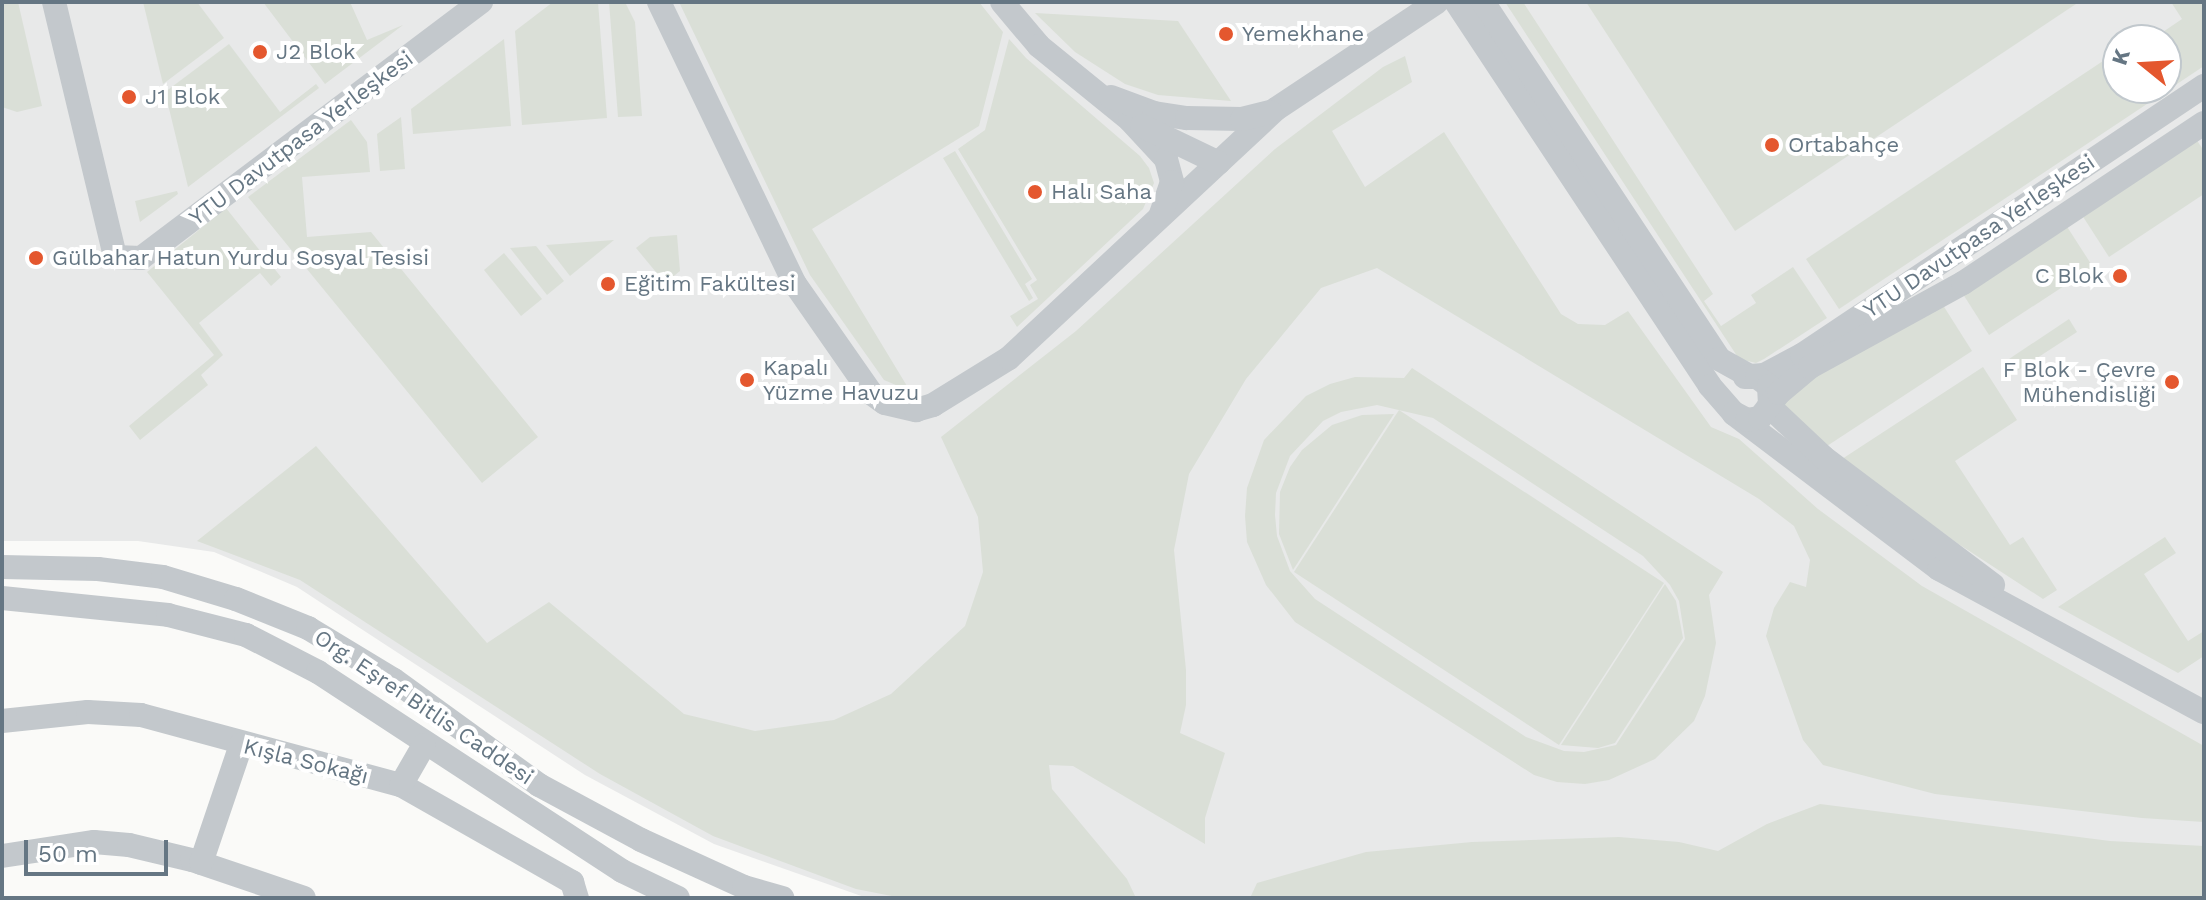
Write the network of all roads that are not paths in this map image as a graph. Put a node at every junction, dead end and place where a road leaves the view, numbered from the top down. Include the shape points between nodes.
1 (54, 2) edge
2 (454, 2) edge
3 (481, 2) edge
4 (659, 2) edge
5 (1002, 2) edge
6 (1437, 2) edge
7 (1456, 2) edge
8 (1483, 2) edge
9 (1063, 67) junction
10 (2204, 86) edge
11 (1276, 109) junction
12 (1130, 120) junction
13 (2204, 123) edge
14 (1219, 163) junction
15 (1157, 221) junction
16 (115, 257) junction
17 (1750, 376) junction
18 (1770, 407) junction
19 (1734, 414) junction
20 (2, 567) edge
21 (2, 598) edge
22 (2031, 616) junction
23 (2204, 712) edge
24 (2, 721) edge
25 (241, 745) junction
26 (424, 745) junction
27 (401, 785) junction
28 (2, 856) edge
29 (201, 863) junction
30 (304, 898) edge
31 (577, 898) edge
32 (678, 898) edge
33 (782, 898) edge

1 - 16 street
2 - 16 street, YTU Davutpasa Yerleşkesi
3 - 16 street, YTU Davutpasa Yerleşkesi via 141,258
4 - 15 street via 795,284 871,393 885,403 916,410 933,405 1009,358
5 - 9 street
6 - 11 street
7 - 19 street via 1710,386
8 - 17 street via 1719,359
9 - 11 street via 1118,101 1154,113 1231,120
9 - 12 street
10 - 17 street, YTU Davutpasa Yerleşkesi via 1802,355 1764,375
11 - 14 street
12 - 14 street
12 - 15 street via 1166,159 1172,182
13 - 18 street, YTU Davutpasa Yerleşkesi via 1963,283 1810,367
14 - 15 street
17 - 18 street via 1769,386
17 - 19 street via 1736,381 1729,393
18 - 19 street via 1754,420
18 - 22 street via 1823,457
19 - 22 street via 1939,569
20 - 33 street, Org. Eşref Bitlis Caddesi via 163,577 308,628 394,680 539,785 641,840 744,887
21 - 26 street, Org. Eşref Bitlis Caddesi via 154,613 246,635 318,672
22 - 23 street
24 - 25 street, Kışla Sokağı via 88,712 141,715
25 - 27 street, Kışla Sokağı
25 - 29 street
26 - 27 street
26 - 32 street, Org. Eşref Bitlis Caddesi via 622,871
27 - 31 street, Kışla Sokağı via 572,882
28 - 29 street via 94,842
29 - 30 street

